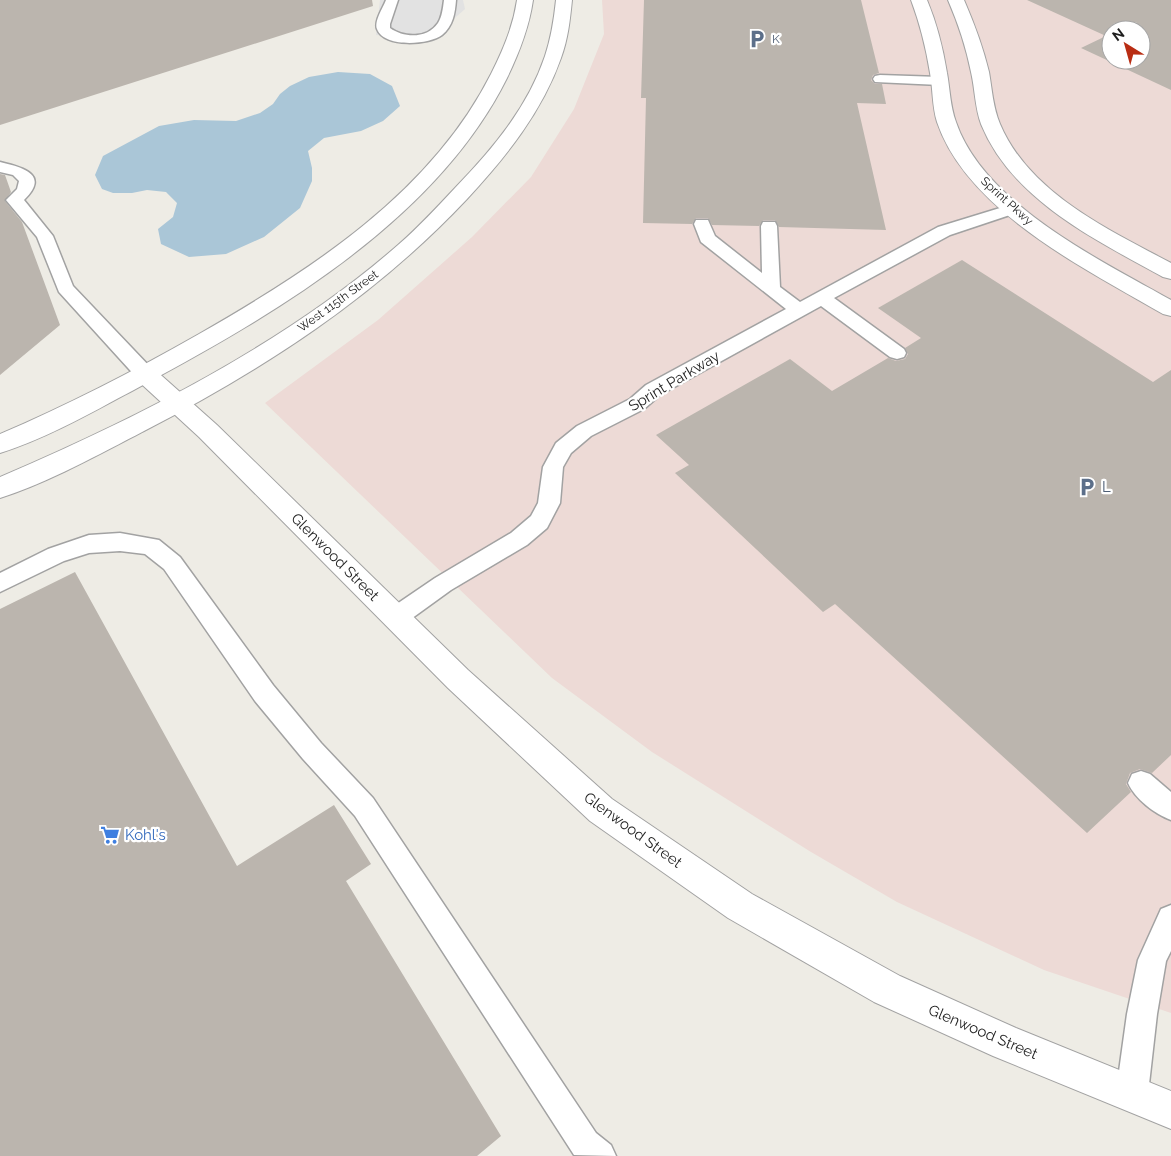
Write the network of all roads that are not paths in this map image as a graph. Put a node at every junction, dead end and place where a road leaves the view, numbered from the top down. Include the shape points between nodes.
1 (392, 0) edge
2 (450, 0) edge
3 (525, 0) edge
4 (564, 0) edge
5 (919, 0) edge
6 (956, 0) edge
7 (880, 78) dead end
8 (940, 80) junction
9 (0, 167) edge
10 (1013, 209) junction
11 (702, 224) dead end
12 (770, 226) dead end
13 (1170, 271) edge
14 (771, 289) junction
15 (822, 298) junction
16 (1171, 309) edge
17 (799, 310) junction
18 (896, 353) dead end
19 (145, 374) junction
20 (177, 404) junction
21 (0, 444) edge
22 (0, 488) edge
23 (0, 583) edge
24 (396, 618) junction
25 (1141, 783) dead end
26 (1171, 808) edge
27 (1171, 919) edge
28 (1132, 1093) junction
29 (1171, 1110) edge
30 (586, 1152) edge

1 - 2 lane via 383,24 384,30 389,35 406,39 438,32 446,20
3 - 19 street via 518,34 492,92 464,134 432,171 392,210 333,258 266,304
4 - 20 street, West 115th Street via 557,42 545,79 523,118 485,169 418,238 348,296 276,346
5 - 8 street, Sprint Pkwy via 935,49
6 - 13 street via 974,47 992,127 1021,171 1079,219
7 - 8 lane
8 - 10 street, Sprint Pkwy via 944,112 960,151 982,180
9 - 19 lane via 18,171 26,177 25,190 14,199 37,238 54,284 73,297
10 - 15 lane, Sprint Parkway via 944,231
10 - 16 street, Sprint Pkwy via 1044,233
11 - 14 lane via 706,238
12 - 14 lane
14 - 17 lane
15 - 17 lane, Sprint Parkway
15 - 18 lane
17 - 24 lane, Sprint Parkway via 584,432 564,448 553,468 549,503 539,522 519,539 443,584
19 - 20 street, Glenwood Street
19 - 21 street via 103,398
20 - 22 street, West 115th Street via 132,429
20 - 24 street, Glenwood Street
23 - 30 lane via 89,544 120,542 151,546 172,563 264,692 364,807
24 - 28 street, Glenwood Street via 601,810 740,906 887,990 1006,1043
25 - 26 lane
27 - 28 lane via 1152,960
28 - 29 street, Glenwood Street

